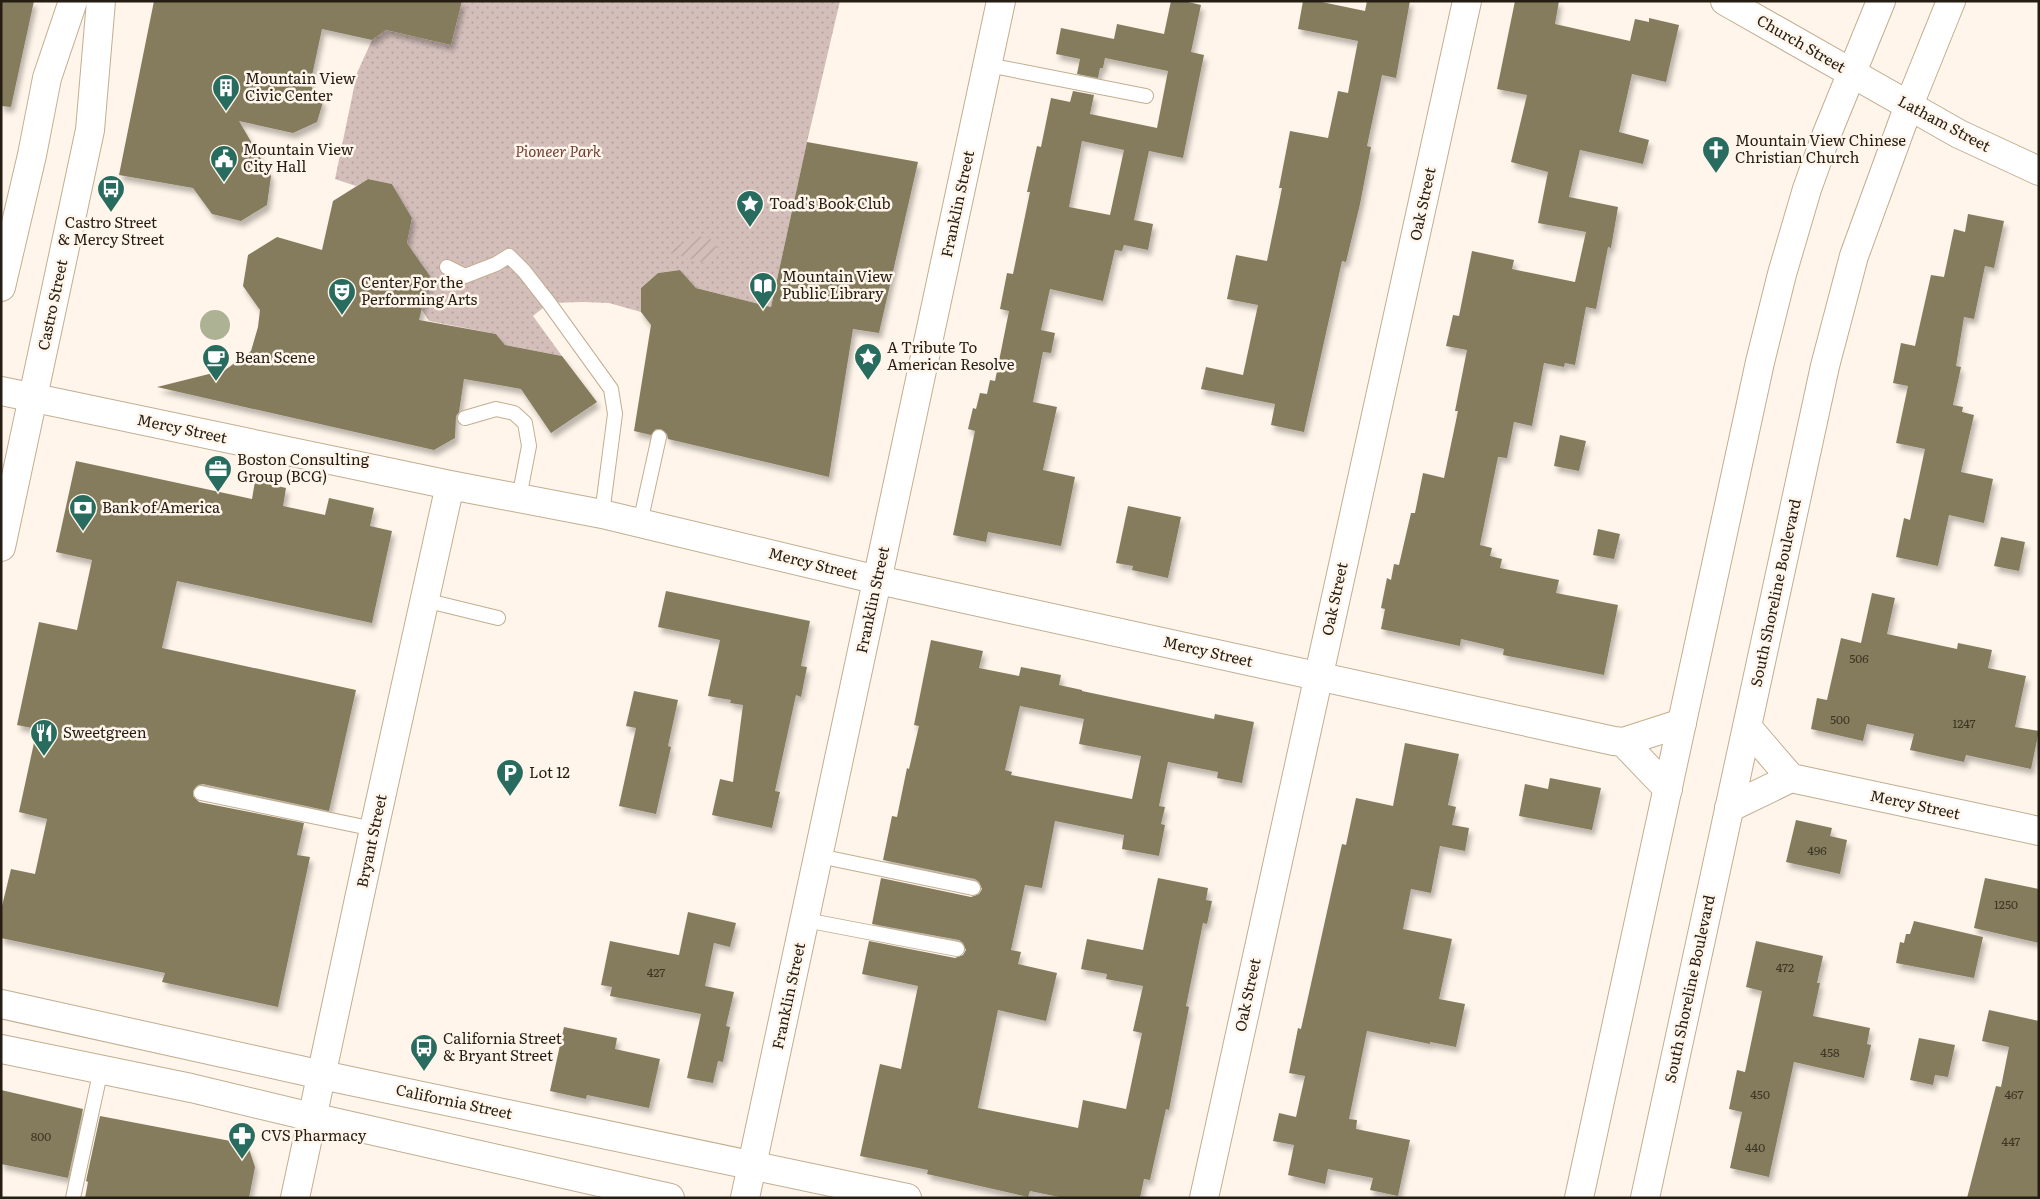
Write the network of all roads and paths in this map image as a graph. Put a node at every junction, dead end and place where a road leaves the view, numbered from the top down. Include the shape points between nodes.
1 (73, 1) edge
2 (100, 1) edge
3 (1001, 1) edge
4 (1467, 1) edge
5 (1724, 1) edge
6 (1881, 1) edge
7 (1951, 1) edge
8 (988, 65) junction
9 (1852, 73) junction
10 (1146, 96) dead end
11 (1909, 105) junction
12 (2039, 171) edge
13 (6, 242) edge
14 (447, 267) dead end
15 (1, 286) edge
16 (1, 391) edge
17 (33, 398) junction
18 (465, 418) dead end
19 (659, 437) dead end
20 (450, 485) junction
21 (519, 498) junction
22 (602, 514) junction
23 (640, 523) junction
24 (1, 547) edge
25 (878, 580) junction
26 (424, 600) junction
27 (498, 618) dead end
28 (1319, 676) junction
29 (1682, 723) junction
30 (1748, 728) junction
31 (1623, 742) junction
32 (1791, 778) junction
33 (1668, 789) junction
34 (201, 793) dead end
35 (1729, 808) junction
36 (374, 829) junction
37 (2039, 832) edge
38 (819, 856) junction
39 (973, 888) dead end
40 (805, 920) junction
41 (957, 949) dead end
42 (1, 1004) edge
43 (1, 1049) edge
44 (101, 1069) junction
45 (322, 1075) junction
46 (312, 1118) junction
47 (752, 1165) junction
48 (73, 1198) edge
49 (295, 1198) edge
50 (670, 1198) edge
51 (745, 1198) edge
52 (908, 1198) edge
53 (1204, 1198) edge
54 (1579, 1198) edge
55 (1645, 1198) edge

1 - 13 street via 47,78 32,156
2 - 17 street, Castro Street via 90,130
3 - 8 street, Franklin Street
4 - 28 street, Oak Street
5 - 9 street, Church Street
6 - 9 street
7 - 11 street, South Shoreline Boulevard
8 - 10 lane
8 - 25 street, Franklin Street
9 - 11 street, Latham Street
9 - 29 street via 1807,189 1782,274
11 - 12 street, Latham Street via 1958,134
11 - 30 street, South Shoreline Boulevard via 1854,256 1823,375
13 - 15 street
14 - 22 lane via 465,276 509,256 549,303 611,389 616,414
16 - 17 street, Mercy Street
17 - 20 street, Mercy Street
17 - 24 street, Castro Street
18 - 21 lane via 496,408 514,413 525,423 529,446
19 - 23 lane
20 - 21 street, Mercy Street
20 - 26 street, Bryant Street
21 - 22 street, Mercy Street
22 - 23 street, Mercy Street
23 - 25 street, Mercy Street
25 - 28 street, Mercy Street
25 - 38 street, Franklin Street
26 - 27 lane
26 - 36 street, Bryant Street
28 - 31 street, Mercy Street
28 - 53 street, Oak Street
29 - 31 street
29 - 33 street
30 - 32 street
30 - 35 street, South Shoreline Boulevard
31 - 33 street
32 - 35 street
32 - 37 street, Mercy Street
33 - 54 street
34 - 36 lane
35 - 55 street, South Shoreline Boulevard
36 - 45 street, Bryant Street
38 - 39 lane
38 - 40 street, Franklin Street
40 - 41 lane
40 - 47 street, Franklin Street
42 - 45 street, California Street
43 - 44 street
44 - 46 street
44 - 48 lane
45 - 46 street, Bryant Street
45 - 47 street, California Street
46 - 49 street, Bryant Street
46 - 50 street
47 - 51 street, Franklin Street
47 - 52 street, California Street

